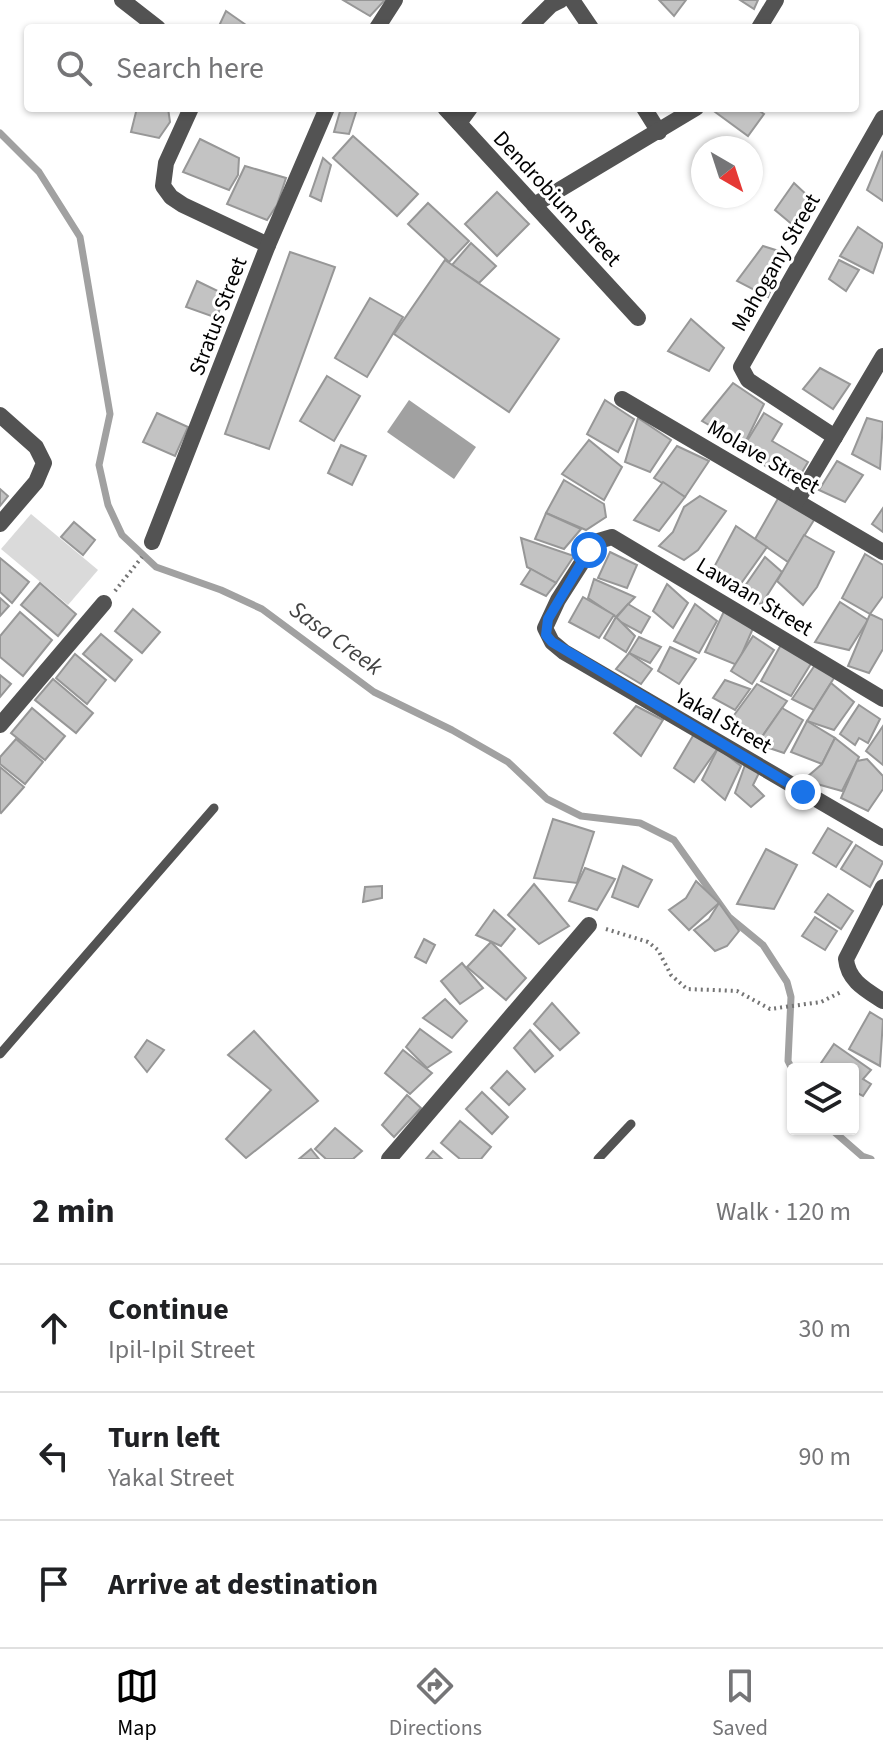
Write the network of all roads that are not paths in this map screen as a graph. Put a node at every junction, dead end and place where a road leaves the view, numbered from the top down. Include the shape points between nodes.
1 (122, 0) edge
2 (395, 0) edge
3 (561, 0) edge
4 (572, 0) edge
5 (776, 0) edge
6 (153, 24) edge
7 (380, 24) edge
8 (532, 24) edge
9 (588, 24) edge
10 (761, 24) edge
11 (189, 112) edge
12 (325, 112) edge
13 (449, 112) edge
14 (467, 112) edge
15 (646, 112) edge
16 (690, 112) edge
17 (883, 118) edge
18 (459, 123) junction
19 (659, 132) junction
20 (534, 205) junction
21 (268, 245) junction
22 (638, 318) dead end
23 (883, 356) edge
24 (622, 399) dead end
25 (0, 415) edge
26 (835, 437) junction
27 (797, 501) junction
28 (0, 524) edge
29 (603, 537) joint
30 (152, 542) dead end
31 (883, 552) edge
32 (104, 603) road end
33 (883, 699) edge
34 (0, 725) edge
35 (214, 808) dead end
36 (883, 838) edge
37 (883, 887) edge
38 (589, 925) road end
39 (883, 1001) edge
40 (0, 1054) edge
41 (631, 1124) dead end
42 (389, 1159) edge
43 (598, 1159) edge

1 - 6 street
2 - 7 street
3 - 8 street
4 - 9 street
5 - 10 street
11 - 21 street via 166,163 163,186 183,205
12 - 21 street, Stratus Street
13 - 18 street, Dendrobium Street
14 - 18 street
15 - 19 street
16 - 19 street
17 - 26 street, Mahogany Street via 741,367 748,380
18 - 20 street, Dendrobium Street
19 - 20 street
20 - 22 street, Dendrobium Street
21 - 30 street, Stratus Street
23 - 26 street
24 - 27 street, Molave Street
25 - 28 street via 36,447 44,463 36,482
26 - 27 street
27 - 31 street, Molave Street
29 - 33 street, Lawaan Street via 620,541
29 - 36 street, Yakal Street via 558,600 546,635 564,652
32 - 34 street
35 - 40 lane
37 - 39 street via 846,959 849,974
38 - 42 street
41 - 43 lane

